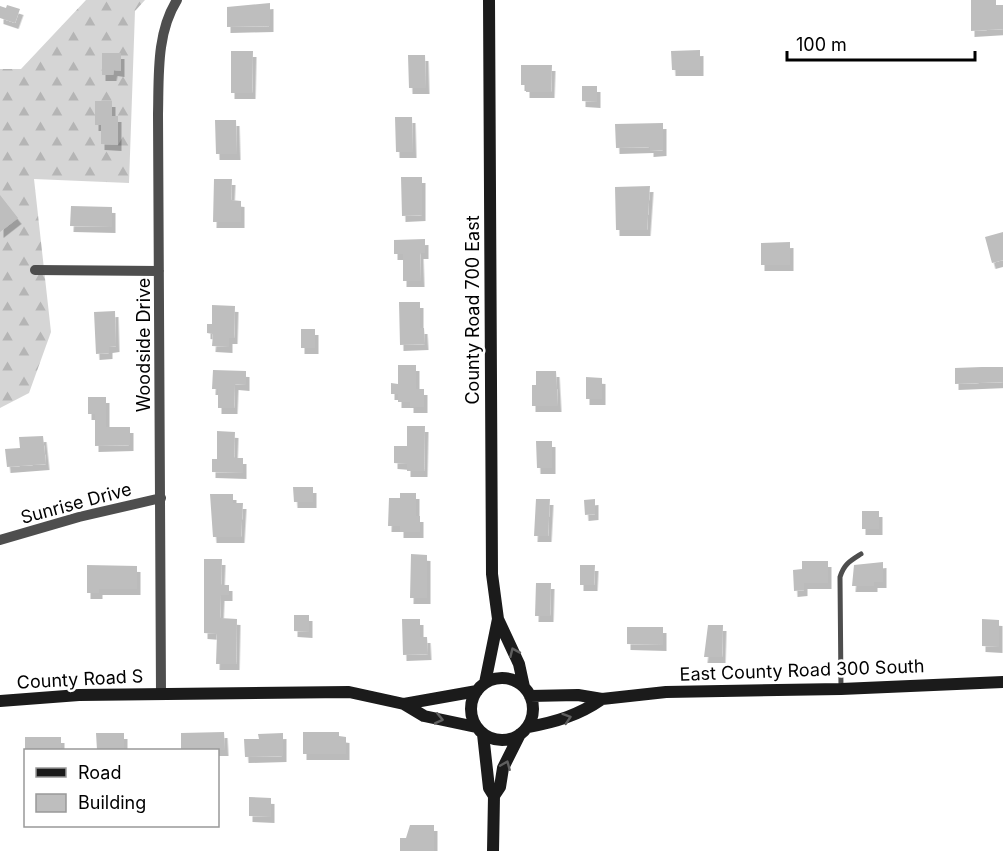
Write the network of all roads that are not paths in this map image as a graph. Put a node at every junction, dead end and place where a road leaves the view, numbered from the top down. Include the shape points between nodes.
1 (177, 0) edge
2 (489, 0) edge
3 (35, 270) dead end
4 (159, 271) junction
5 (161, 498) junction
6 (0, 540) edge
7 (861, 555) dead end
8 (498, 618) junction
9 (1003, 682) edge
10 (481, 687) junction
11 (841, 689) junction
12 (527, 692) junction
13 (161, 693) junction
14 (602, 699) junction
15 (0, 701) edge
16 (404, 704) junction
17 (480, 730) junction
18 (524, 730) junction
19 (494, 796) junction
20 (493, 851) edge

1 - 4 street, Woodside Drive via 165,26 159,66
2 - 8 street, County Road 700 East via 492,574
3 - 4 street
4 - 5 street, Woodside Drive
5 - 6 street, Sunrise Drive
5 - 13 street, Woodside Drive
7 - 11 lane via 849,561 840,577
8 - 10 street, County Road 700 East
12 -> 8 street, County Road 700 East
9 - 11 street, East County Road 300 South
10 - 12 street via 505,678
10 - 16 street
10 - 17 street via 471,708
11 - 14 street, East County Road 300 South via 666,692
12 - 14 street, East County Road 300 South
12 - 18 street via 532,717
13 - 15 street, County Road S
13 - 16 street via 349,692
18 -> 14 street, East County Road 300 South via 584,712
16 -> 17 street via 424,716
17 - 18 street via 501,740
17 - 19 street via 489,788
19 -> 18 street via 503,768
19 - 20 street

